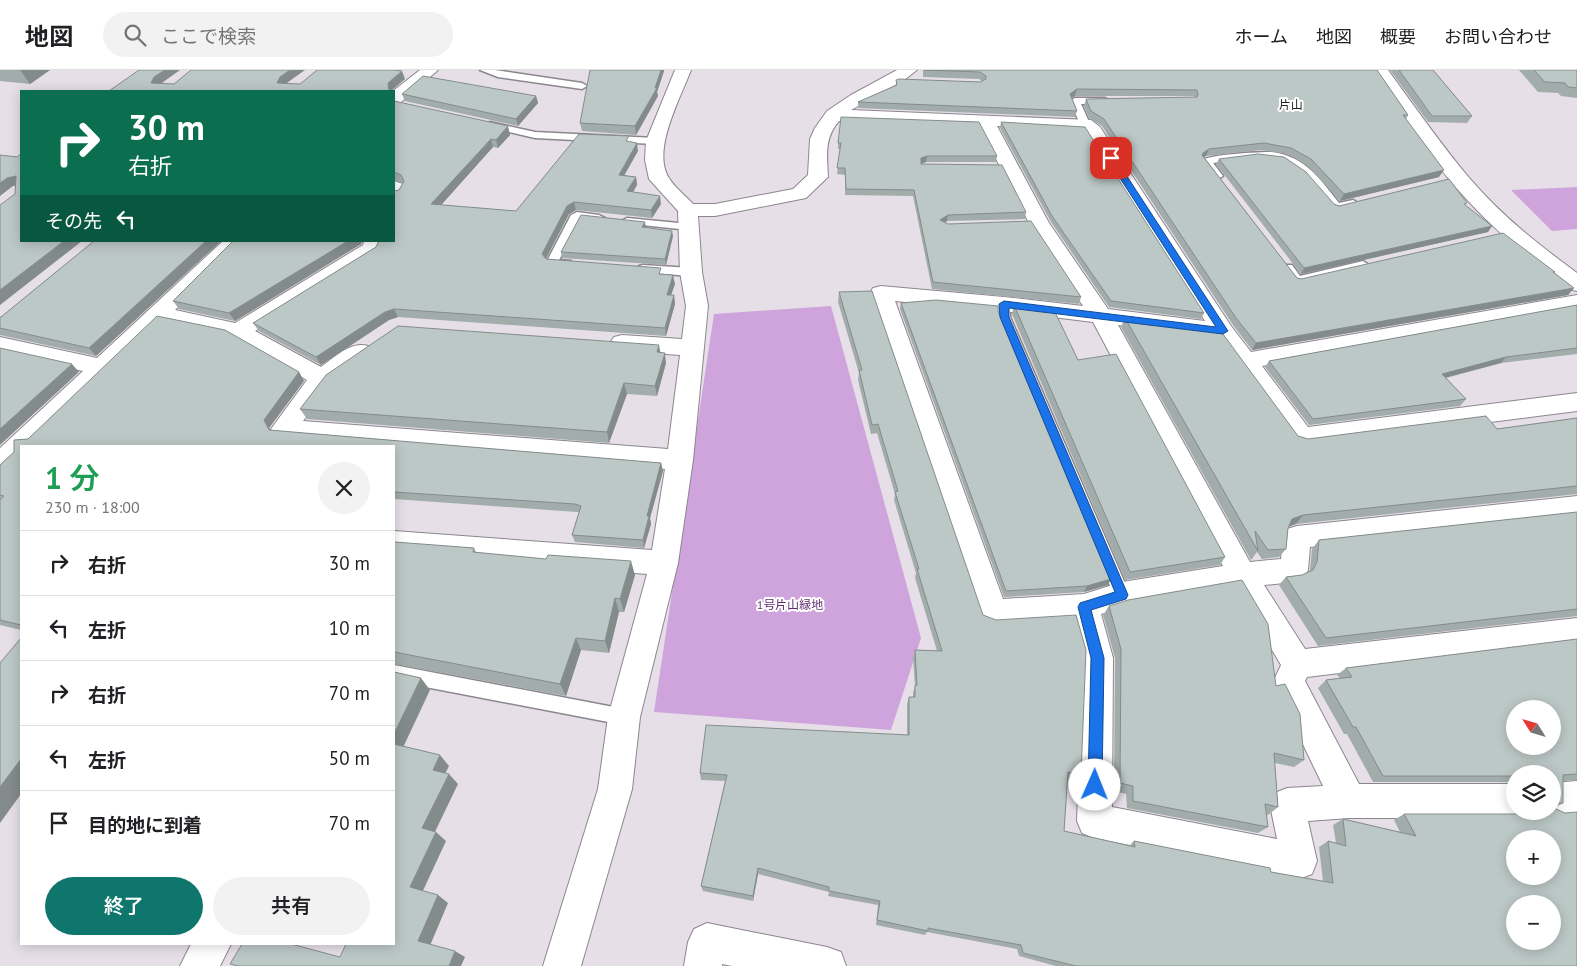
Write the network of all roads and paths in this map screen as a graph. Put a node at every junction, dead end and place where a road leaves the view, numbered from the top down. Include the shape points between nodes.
1 (430, 70) edge
2 (486, 70) edge
3 (683, 70) edge
4 (1379, 70) edge
5 (911, 76) edge
6 (582, 86) dead end
7 (1113, 100) edge
8 (397, 103) edge
9 (833, 115) junction
10 (985, 120) junction
11 (479, 123) edge
12 (1085, 124) junction
13 (655, 141) junction
14 (1224, 185) edge
15 (1364, 200) edge
16 (688, 219) junction
17 (234, 242) edge
18 (375, 242) edge
19 (1279, 256) edge
20 (1374, 262) edge
21 (582, 265) edge
22 (632, 268) edge
23 (691, 272) junction
24 (1577, 284) edge
25 (1577, 302) edge
26 (1004, 304) junction
27 (158, 314) junction
28 (1101, 316) junction
29 (238, 331) junction
30 (1223, 331) junction
31 (604, 341) edge
32 (375, 342) edge
33 (0, 345) edge
34 (693, 348) junction
35 (1246, 361) junction
36 (101, 367) junction
37 (322, 378) junction
38 (1577, 402) edge
39 (680, 460) junction
40 (0, 464) edge
41 (1577, 507) edge
42 (395, 542) edge
43 (664, 564) junction
44 (1242, 575) junction
45 (1122, 595) junction
46 (1084, 607) junction
47 (1577, 631) edge
48 (1297, 664) junction
49 (395, 673) edge
50 (624, 717) junction
51 (1577, 798) edge
52 (1561, 799) edge
53 (1349, 801) junction
54 (1506, 801) edge
55 (211, 945) edge
56 (199, 966) edge
57 (562, 966) edge
58 (703, 966) edge
59 (827, 966) edge

1 - 8 street
2 - 6 lane
3 - 13 street
4 - 24 street via 1454,178 1506,234
5 - 9 street via 893,81 849,103
7 - 12 lane via 1075,101
9 - 10 street
9 - 16 street via 819,137 818,178 799,194 715,210
10 - 12 street
10 - 28 street via 1005,168 1035,224
11 - 13 lane via 535,135
12 - 30 street via 1091,126
13 - 16 street via 654,160 660,179
14 - 15 lane via 1206,161 1272,154 1299,165 1336,207
16 - 21 lane via 577,215 552,263
16 - 23 street
17 - 27 street
18 - 29 street via 372,249
19 - 20 lane via 1297,280
22 - 23 lane
23 - 34 street via 697,306
25 - 35 street
26 - 28 street
26 - 45 lane via 1004,317
26 - 46 street via 881,292 993,613
27 - 29 street
27 - 36 street
28 - 30 street
28 - 44 street
29 - 37 street
30 - 35 street
31 - 34 street
32 - 37 street
33 - 36 street
34 - 39 street
35 - 38 street via 1302,437
36 - 40 street
37 - 39 street via 284,429
39 - 43 street
41 - 44 street via 1297,537 1294,570
42 - 43 street
43 - 50 street
44 - 45 street
44 - 48 street
45 - 46 street
46 - 53 street via 1098,658 1094,821 1298,861 1286,805
47 - 48 street
48 - 53 street via 1289,682
49 - 50 lane
50 - 57 street via 615,789
51 - 52 street
53 - 54 street
55 - 56 street
58 - 59 street via 707,942

